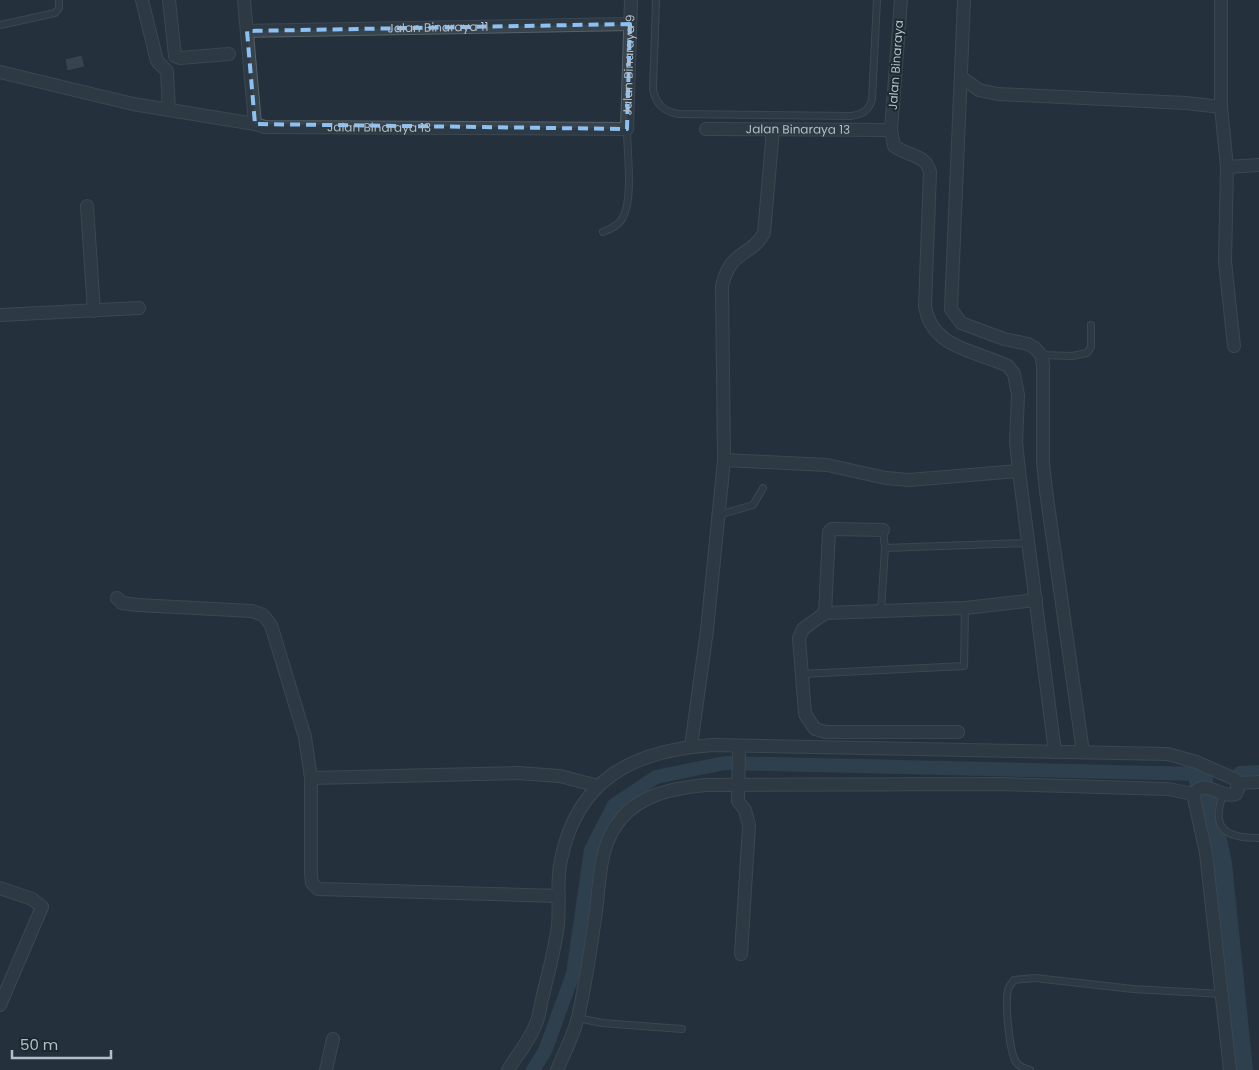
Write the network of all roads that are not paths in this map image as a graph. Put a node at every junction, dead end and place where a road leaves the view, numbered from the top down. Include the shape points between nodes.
1 (59, 0) edge
2 (142, 0) edge
3 (169, 0) edge
4 (244, 0) edge
5 (630, 0) edge
6 (656, 0) edge
7 (877, 0) edge
8 (901, 0) edge
9 (964, 0) edge
10 (1221, 0) edge
11 (630, 24) junction
12 (0, 25) edge
13 (247, 31) junction
14 (229, 54) dead end
15 (175, 56) junction
16 (167, 71) junction
17 (0, 72) edge
18 (961, 77) junction
19 (1222, 107) junction
20 (169, 110) junction
21 (255, 124) junction
22 (627, 129) junction
23 (706, 129) dead end
24 (773, 130) junction
25 (891, 130) junction
26 (1259, 165) edge
27 (1227, 167) junction
28 (87, 206) dead end
29 (603, 232) dead end
30 (139, 308) dead end
31 (94, 311) junction
32 (0, 315) edge
33 (1092, 325) dead end
34 (1234, 346) dead end
35 (1041, 355) junction
36 (724, 460) junction
37 (1019, 471) junction
38 (764, 488) dead end
39 (719, 515) junction
40 (883, 530) joint
41 (1028, 543) junction
42 (885, 548) junction
43 (116, 598) dead end
44 (1036, 600) junction
45 (965, 608) junction
46 (881, 611) junction
47 (825, 613) junction
48 (802, 674) junction
49 (958, 732) dead end
50 (691, 746) junction
51 (739, 749) junction
52 (1055, 752) junction
53 (1083, 752) junction
54 (310, 778) junction
55 (738, 782) junction
56 (1259, 782) edge
57 (1238, 783) junction
58 (598, 786) junction
59 (1193, 794) junction
60 (1223, 795) junction
61 (1259, 838) edge
62 (0, 888) edge
63 (559, 896) junction
64 (741, 954) dead end
65 (1223, 994) junction
66 (0, 1005) edge
67 (578, 1018) junction
68 (682, 1029) dead end
69 (333, 1039) dead end
70 (326, 1070) edge
71 (508, 1070) edge
72 (557, 1070) edge
73 (1030, 1070) edge
74 (1230, 1070) edge

1 - 12 lane via 55,13
2 - 16 street via 157,61
3 - 15 street
4 - 13 street
5 - 11 street, Jalan Binaraya 9
6 - 7 lane via 654,90 656,100 667,112 851,116 869,110 872,100
8 - 25 street, Jalan Binaraya
9 - 18 street
10 - 19 street
11 - 13 street, Jalan Binaraya 11
11 - 22 street, Jalan Binaraya 9
13 - 21 street
14 - 15 street
15 - 16 street
16 - 20 street
17 - 20 street, Jalan Binaraya 13
18 - 19 street via 979,90 998,94
18 - 35 street via 951,309 961,323 1004,340 1028,344
19 - 27 street
20 - 21 street, Jalan Binaraya 13
21 - 22 street, Jalan Binaraya 13 via 264,127
22 - 29 lane via 626,211 615,227
23 - 24 street, Jalan Binaraya 13
24 - 25 street, Jalan Binaraya 13
24 - 36 street via 764,233 760,240 735,258 726,270 722,286
25 - 37 street via 894,146 903,153 922,158 930,172 925,306 930,327 962,349 1008,366 1014,374 1018,395 1016,442
26 - 27 street
27 - 34 street via 1224,242
28 - 31 street
30 - 31 street
31 - 32 street
33 - 35 lane via 1091,347 1087,353
35 - 53 street via 1046,491
36 - 37 street via 827,464 909,480
36 - 39 street
37 - 41 street
38 - 39 lane via 753,504
39 - 50 street
40 - 42 lane
40 - 47 street via 840,528 829,532
41 - 42 lane
41 - 44 street
42 - 46 lane
43 - 54 street via 122,603 138,605 263,615 271,625 305,737
44 - 45 street
44 - 52 street
45 - 46 street
45 - 48 lane via 964,666
46 - 47 street
47 - 48 street via 803,629 799,638
48 - 49 street via 805,714 820,731
50 - 51 street
50 - 58 street via 642,757 612,772
51 - 52 street
51 - 55 street
52 - 53 street
53 - 57 street via 1181,756
54 - 58 street via 518,773 560,776
54 - 63 street via 311,874 312,883 318,889
55 - 59 street via 1000,784 1168,789
55 - 64 street via 738,801 746,810 749,825
55 - 67 street via 682,787 658,794 637,804 619,820 607,843 600,871
56 - 57 street
57 - 60 street via 1236,794
58 - 63 street via 583,802 568,832 560,862
59 - 60 street via 1201,787 1208,787
59 - 65 street via 1206,853
60 - 61 lane via 1218,814 1225,832 1234,837
62 - 66 street via 42,907
63 - 71 street via 555,945 535,1028
65 - 73 lane via 1133,989 1035,978 1014,980 1008,987 1007,996 1012,1051 1016,1062
65 - 74 street
67 - 68 lane
67 - 72 street
69 - 70 street

